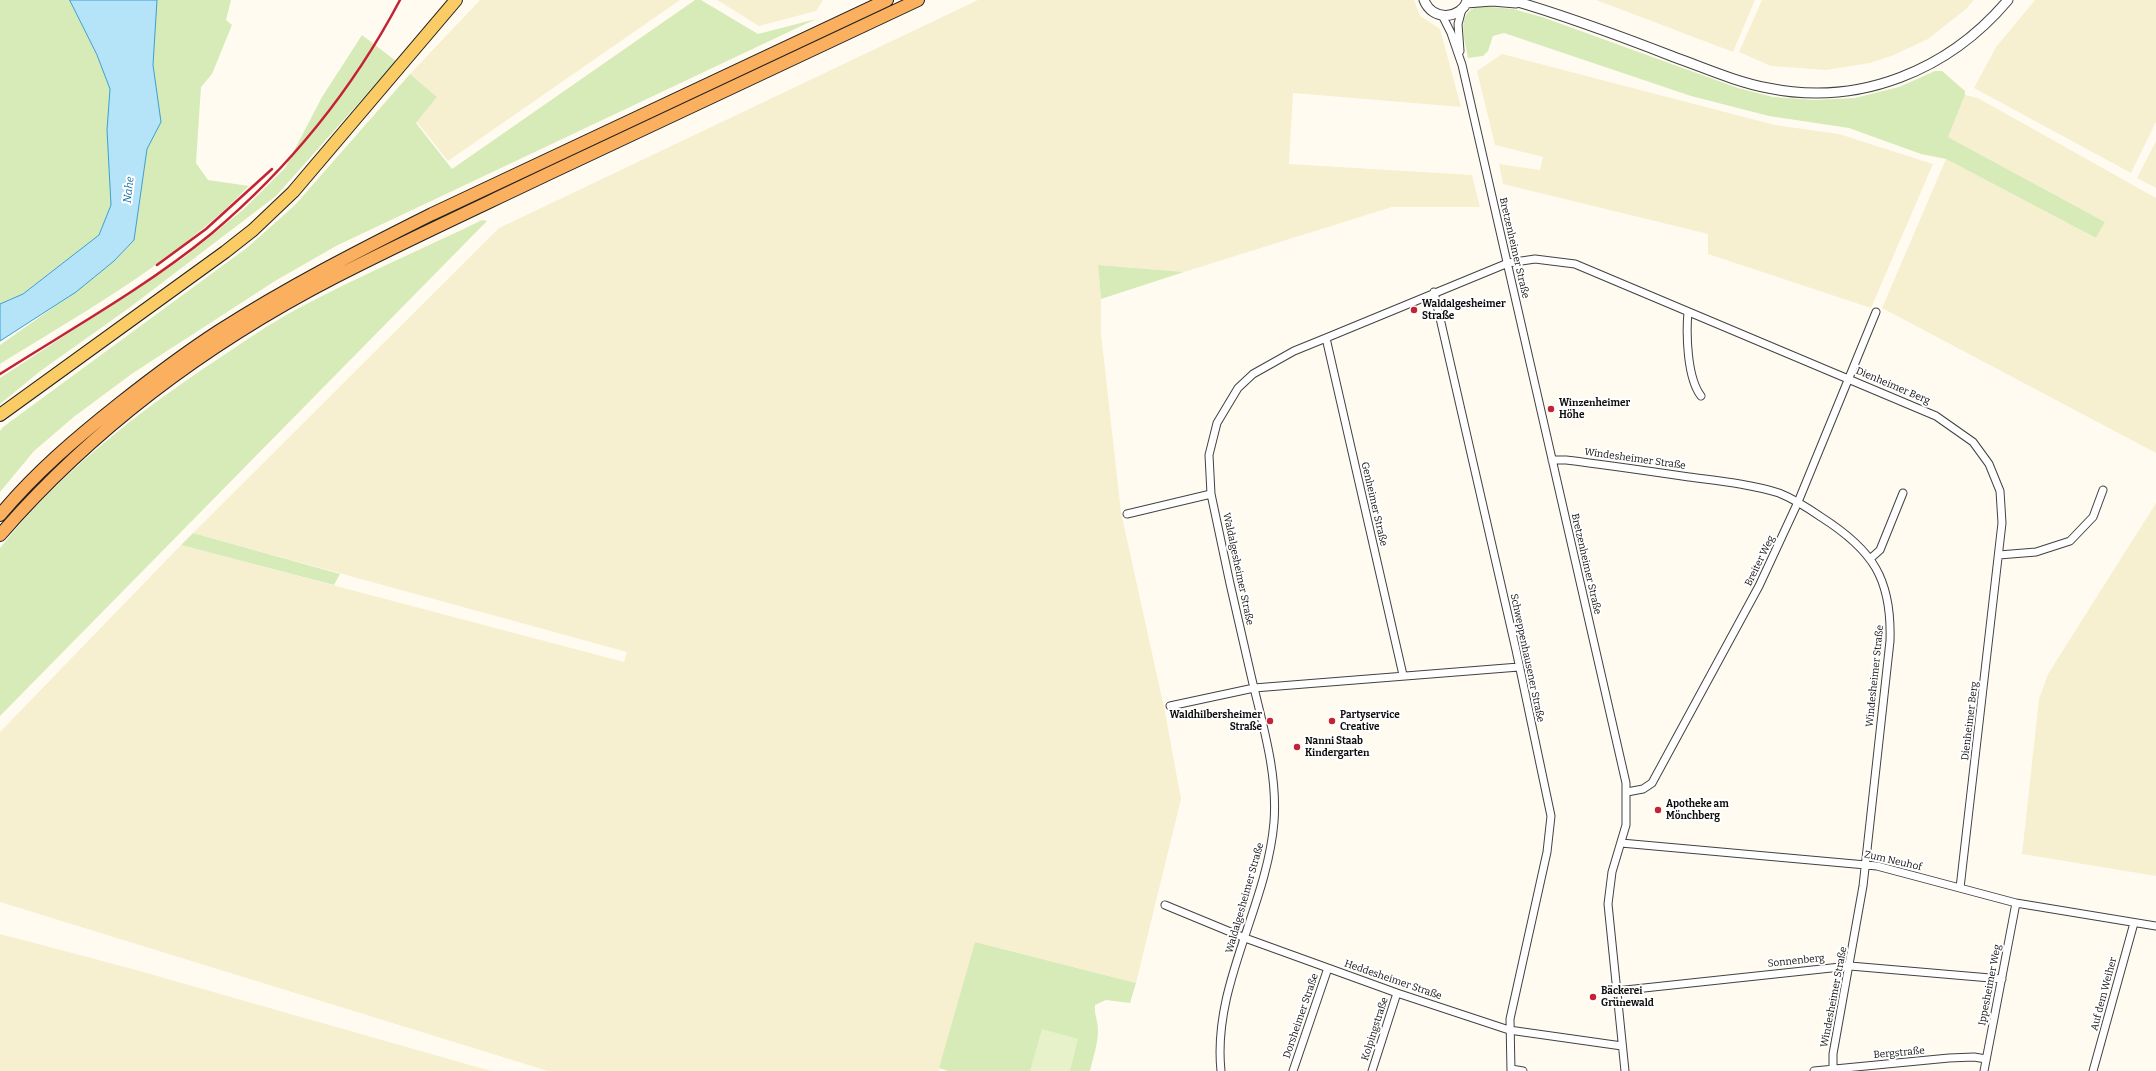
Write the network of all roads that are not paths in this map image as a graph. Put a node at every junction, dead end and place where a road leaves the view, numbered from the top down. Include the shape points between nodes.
1 (456, 0) edge
2 (887, 0) edge
3 (918, 0) edge
4 (1424, 0) edge
5 (1512, 0) edge
6 (2008, 0) edge
7 (1465, 4) edge
8 (1528, 5) junction
9 (1442, 15) junction
10 (1462, 65) junction
11 (1508, 263) junction
12 (1434, 292) junction
13 (1688, 312) junction
14 (1876, 312) dead end
15 (1326, 338) junction
16 (1849, 378) junction
17 (1701, 396) dead end
18 (0, 415) edge
19 (1552, 460) junction
20 (2103, 490) dead end
21 (1211, 494) junction
22 (1903, 494) dead end
23 (1798, 502) junction
24 (1127, 514) dead end
25 (0, 515) edge
26 (0, 535) edge
27 (1999, 555) junction
28 (1871, 558) junction
29 (1519, 667) junction
30 (1403, 675) junction
31 (1254, 688) junction
32 (1170, 706) dead end
33 (1627, 792) junction
34 (1621, 843) junction
35 (1865, 864) junction
36 (1960, 888) junction
37 (2016, 903) junction
38 (1165, 906) dead end
39 (2134, 923) junction
40 (2156, 926) edge
41 (1245, 938) junction
42 (1850, 966) junction
43 (1328, 968) junction
44 (2002, 979) junction
45 (1616, 991) junction
46 (1397, 993) junction
47 (1509, 1030) junction
48 (1622, 1046) junction
49 (1986, 1059) junction
50 (1833, 1068) junction
51 (1511, 1070) edge
52 (1221, 1071) edge
53 (1293, 1071) edge
54 (1372, 1071) edge
55 (1523, 1071) edge
56 (1625, 1071) edge
57 (1814, 1071) edge
58 (1984, 1071) edge
59 (2093, 1071) edge

1 - 18 main road via 293,192 254,230
2 - 25 highway via 432,214 268,301 156,375 92,425 53,459
3 - 26 highway via 438,226 333,278 276,311 165,384 103,432 42,489
4 - 9 street via 1432,11
5 - 8 street
6 - 8 street via 1970,39 1924,68 1875,86 1822,93 1787,91 1741,81 1572,18
7 - 8 street via 1492,1
7 - 9 street via 1453,15
7 - 10 street, Bretzenheimer Straße via 1458,24
9 - 10 street, Bretzenheimer Straße
10 - 11 street, Bretzenheimer Straße
11 - 12 street, Waldalgesheimer Straße
11 - 13 street, Dienheimer Berg via 1535,259 1575,264
11 - 19 street, Bretzenheimer Straße
12 - 15 street, Waldalgesheimer Straße
12 - 29 street, Schweppenhausener Straße
13 - 16 street, Dienheimer Berg
13 - 17 street via 1692,379
14 - 16 street, Breiter Weg
15 - 21 street, Waldalgesheimer Straße via 1274,361 1253,374 1238,388 1220,417 1212,439 1208,468
15 - 30 street, Genheimer Straße
16 - 23 street, Breiter Weg
16 - 27 street, Dienheimer Berg via 1936,416 1973,442 1989,464 2000,491 2002,523
19 - 23 street, Windesheimer Straße via 1737,483 1778,493
19 - 33 street, Bretzenheimer Straße
20 - 27 street via 2093,517 2070,541 2036,552
21 - 24 street
21 - 31 street, Waldalgesheimer Straße
22 - 28 street via 1880,550
23 - 28 street, Windesheimer Straße via 1852,538
23 - 33 street, Breiter Weg via 1759,586 1652,783 1643,789
27 - 36 street, Dienheimer Berg
28 - 35 street, Windesheimer Straße via 1888,597 1891,627
29 - 30 street
29 - 47 street, Schweppenhausener Straße via 1549,802 1550,829
30 - 31 street
31 - 32 street
31 - 41 street, Waldalgesheimer Straße via 1268,749 1274,809 1268,859
33 - 34 street, Bretzenheimer Straße via 1626,825
34 - 35 street, Zum Neuhof
34 - 45 street, Bretzenheimer Straße via 1612,872 1608,898
35 - 36 street, Zum Neuhof
35 - 42 street, Windesheimer Straße
36 - 37 street, Zum Neuhof
37 - 39 street, Zum Neuhof
37 - 44 street, Ippesheimer Weg
38 - 41 street, Heddesheimer Straße
39 - 40 street, Zum Neuhof
39 - 59 street, Auf dem Weiher
41 - 43 street, Heddesheimer Straße
41 - 52 street, Waldalgesheimer Straße via 1221,1020
42 - 44 street, Sonnenberg
42 - 45 street, Sonnenberg
42 - 50 street, Windesheimer Straße via 1833,1054
43 - 46 street, Heddesheimer Straße
43 - 53 street, Dorsheimer Straße
44 - 49 street, Ippesheimer Weg
45 - 48 street, Bretzenheimer Straße
46 - 47 street, Heddesheimer Straße
46 - 54 street, Kolpingstraße
47 - 48 street, Heddesheimer Straße
47 - 51 street, Schweppenhausener Straße
48 - 56 street, Bretzenheimer Straße
49 - 50 street, Bergstraße via 1949,1058
49 - 58 street, Ippesheimer Weg
50 - 57 street, Bergstraße
51 - 55 street

